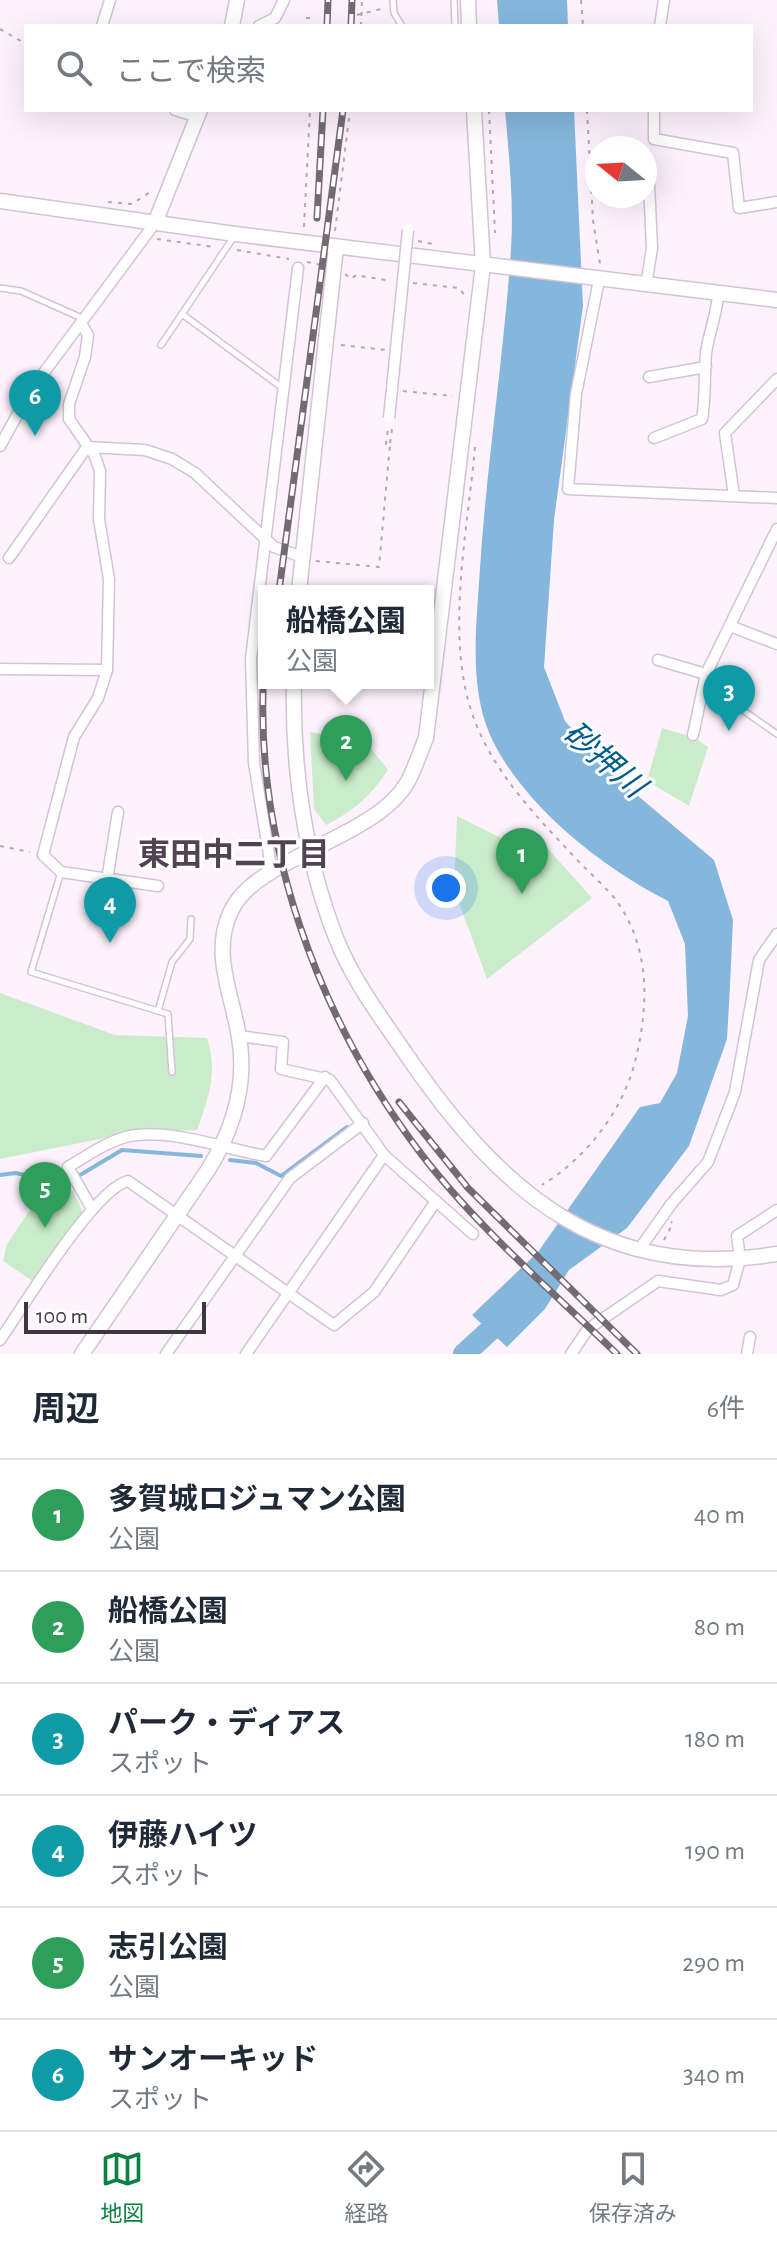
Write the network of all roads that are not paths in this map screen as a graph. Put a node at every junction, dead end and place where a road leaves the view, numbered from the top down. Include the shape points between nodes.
1 (110, 0) edge
2 (237, 0) edge
3 (284, 0) edge
4 (393, 0) edge
5 (454, 0) edge
6 (468, 0) edge
7 (664, 0) edge
8 (103, 24) edge
9 (232, 24) edge
10 (263, 24) edge
11 (401, 24) edge
12 (455, 24) edge
13 (469, 24) edge
14 (660, 24) edge
15 (474, 112) edge
16 (654, 112) edge
17 (199, 113) edge
18 (0, 201) edge
19 (777, 202) edge
20 (650, 208) edge
21 (155, 223) junction
22 (235, 234) junction
23 (408, 235) road end
24 (336, 239) junction
25 (483, 265) junction
26 (298, 268) dead end
27 (596, 276) junction
28 (646, 286) junction
29 (0, 288) edge
30 (718, 296) junction
31 (777, 300) edge
32 (182, 314) junction
33 (82, 321) junction
34 (161, 345) dead end
35 (706, 367) junction
36 (649, 377) dead end
37 (777, 379) edge
38 (285, 390) junction
39 (391, 418) road end
40 (654, 438) dead end
41 (0, 446) edge
42 (87, 447) junction
43 (734, 496) junction
44 (777, 498) edge
45 (777, 530) edge
46 (265, 538) junction
47 (9, 558) dead end
48 (306, 559) junction
49 (259, 585) edge
50 (300, 585) edge
51 (258, 596) edge
52 (730, 626) junction
53 (777, 644) edge
54 (658, 660) dead end
55 (0, 669) edge
56 (107, 670) junction
57 (434, 672) edge
58 (706, 674) junction
59 (294, 689) edge
60 (432, 689) edge
61 (702, 693) junction
62 (777, 734) edge
63 (693, 735) dead end
64 (118, 812) dead end
65 (310, 853) junction
66 (61, 872) junction
67 (272, 873) junction
68 (107, 880) junction
69 (158, 886) dead end
70 (191, 919) dead end
71 (777, 934) edge
72 (158, 1011) junction
73 (239, 1036) junction
74 (172, 1072) dead end
75 (325, 1077) junction
76 (363, 1123) junction
77 (221, 1148) junction
78 (384, 1155) junction
79 (436, 1201) junction
80 (92, 1209) junction
81 (777, 1210) edge
82 (175, 1218) junction
83 (473, 1234) dead end
84 (638, 1251) junction
85 (777, 1254) edge
86 (233, 1257) junction
87 (740, 1259) junction
88 (287, 1294) junction
89 (750, 1337) dead end
90 (0, 1340) edge
91 (82, 1354) edge
92 (166, 1354) edge
93 (246, 1354) edge
94 (571, 1354) edge
95 (747, 1354) edge

1 - 8 street
2 - 9 street
3 - 10 street via 275,18
4 - 11 lane
5 - 12 lane
6 - 13 street
7 - 14 street
15 - 25 street
16 - 19 street via 654,139 733,153 739,208
17 - 21 street
18 - 21 street
20 - 28 street
21 - 22 street
21 - 33 street
22 - 24 street
22 - 32 lane
23 - 39 street, bridge
24 - 25 street
24 - 48 street
25 - 27 street
25 - 57 street
26 - 38 street
27 - 28 street
27 - 43 street via 576,394 568,489
28 - 30 street
29 - 33 lane via 21,291
30 - 31 street
30 - 35 street
32 - 34 lane
32 - 38 lane
33 - 41 street via 31,390
33 - 42 street via 88,335 69,419
35 - 36 street
35 - 40 street via 702,419
37 - 43 street via 725,433
38 - 46 street
42 - 46 street via 145,450 172,459 195,473
42 - 47 street
42 - 56 street via 100,471 99,519 109,579
43 - 44 street
45 - 52 street
46 - 48 street
46 - 49 street
48 - 50 street
51 - 67 street via 251,714
52 - 53 street
52 - 58 street
54 - 58 street
55 - 56 street
56 - 66 street via 98,698 74,737 43,855
58 - 61 street
59 - 65 street via 295,748
60 - 65 street via 426,738 406,785 369,818
61 - 62 lane via 734,704
61 - 63 street
64 - 68 street
65 - 67 street
65 - 84 street via 337,939 369,1001 478,1150 575,1224
66 - 68 street
66 - 72 lane via 31,972
67 - 73 street via 235,904 223,939 223,968
68 - 69 street
70 - 72 lane via 190,939 172,962
71 - 84 street via 759,960 735,1092 708,1162
72 - 74 lane via 168,1014
73 - 75 street via 283,1042 281,1069
73 - 77 street via 241,1080
75 - 76 street
75 - 77 street via 266,1156
76 - 78 street
76 - 86 street via 290,1178
77 - 80 street via 183,1138 132,1136 107,1144 68,1167
77 - 82 street
78 - 79 street
78 - 88 street
79 - 83 street
79 - 88 street via 374,1292 334,1325
80 - 82 street via 117,1184 128,1181
80 - 90 street
81 - 87 street via 737,1236
82 - 86 street
82 - 91 street
84 - 87 street
85 - 87 street
86 - 88 street
86 - 92 street
87 - 94 street via 733,1285 721,1290 658,1281 588,1329
88 - 93 street
89 - 95 street

